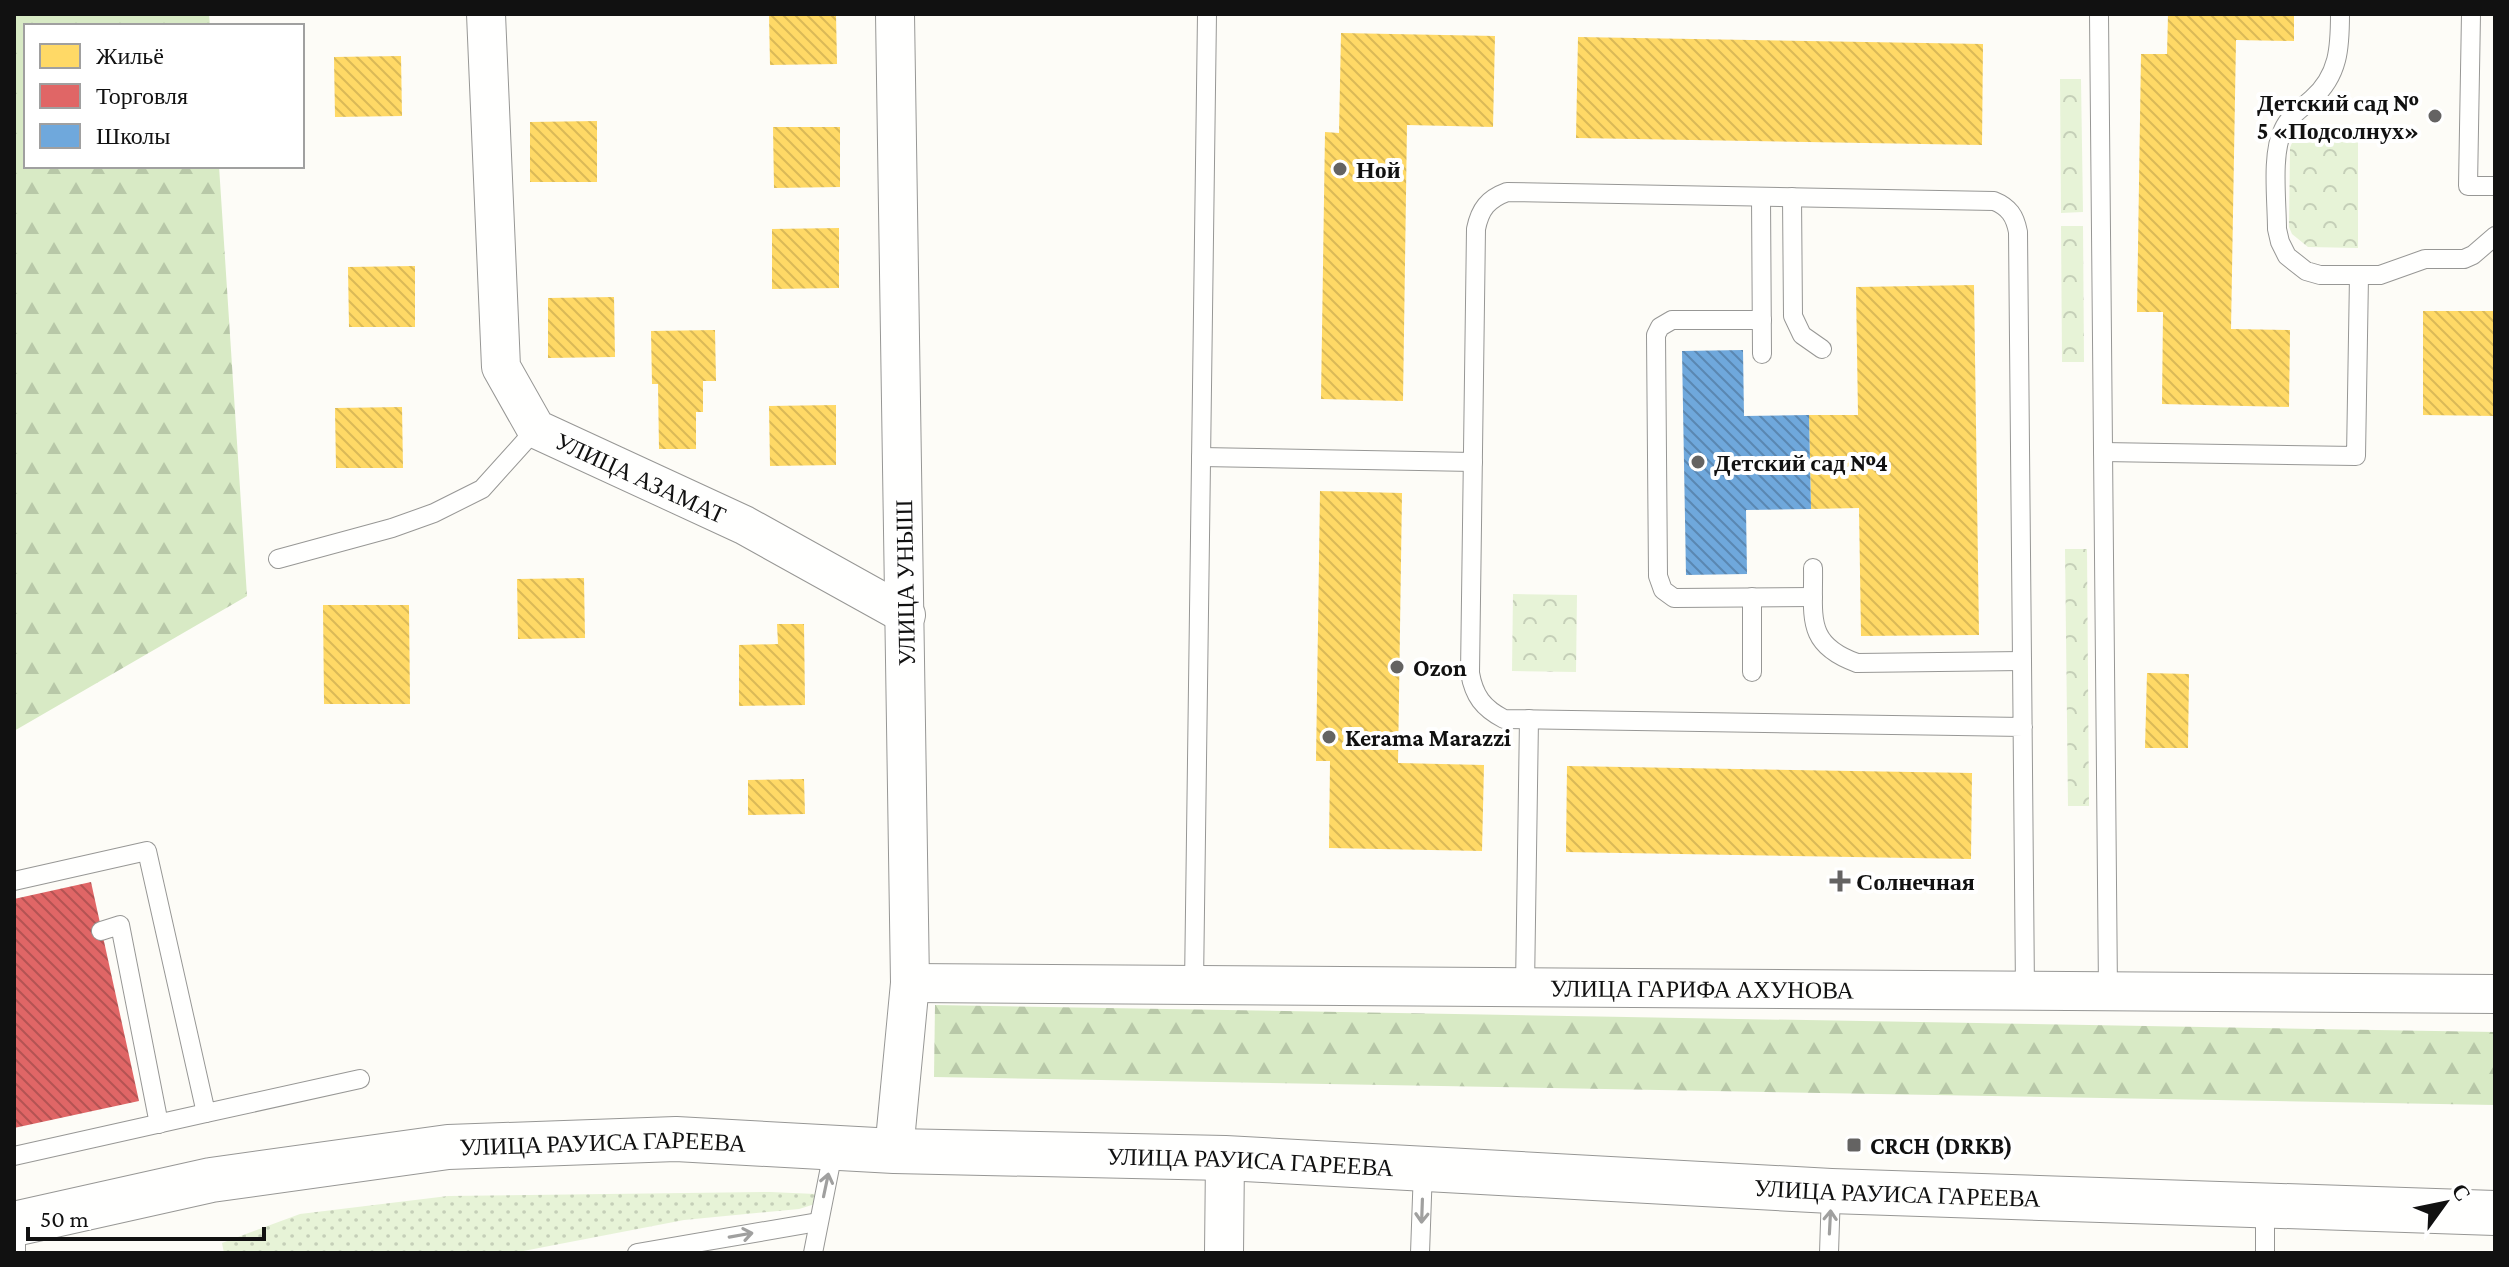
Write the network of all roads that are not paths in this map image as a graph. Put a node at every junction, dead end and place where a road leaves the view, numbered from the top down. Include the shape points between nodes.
1 (486, 14) edge
2 (895, 14) edge
3 (1207, 14) edge
4 (2099, 14) edge
5 (2340, 14) edge
6 (2471, 14) edge
7 (2495, 186) edge
8 (1761, 197) junction
9 (1792, 197) junction
10 (2495, 236) edge
11 (2359, 276) junction
12 (1762, 320) junction
13 (1822, 349) dead end
14 (1762, 354) dead end
15 (536, 429) junction
16 (2103, 452) junction
17 (1201, 457) junction
18 (1473, 462) junction
19 (278, 559) dead end
20 (1813, 568) dead end
21 (1752, 597) junction
22 (1813, 597) junction
23 (906, 615) junction
24 (2022, 661) junction
25 (1752, 672) dead end
26 (1529, 719) junction
27 (2023, 727) junction
28 (14, 881) edge
29 (101, 931) dead end
30 (910, 983) junction
31 (1194, 985) junction
32 (1525, 987) junction
33 (2025, 991) junction
34 (2108, 991) junction
35 (2495, 994) edge
36 (360, 1079) dead end
37 (206, 1113) junction
38 (159, 1124) junction
39 (834, 1147) junction
40 (894, 1151) junction
41 (14, 1156) edge
42 (1225, 1158) junction
43 (1423, 1169) junction
44 (1831, 1191) junction
45 (2265, 1206) junction
46 (2495, 1213) edge
47 (818, 1222) junction
48 (15, 1233) edge
49 (637, 1253) edge
50 (813, 1253) edge
51 (1224, 1253) edge
52 (1420, 1253) edge
53 (1829, 1253) edge
54 (2265, 1253) edge

1 - 15 street, УЛИЦА АЗАМАТ via 501,367
2 - 23 street, УЛИЦА УНЫШ
3 - 17 lane
4 - 16 lane
5 - 11 lane via 2331,78 2288,121 2278,142 2277,229 2287,256 2306,271
6 - 7 lane via 2468,186
8 - 9 lane
8 - 12 lane
8 - 18 lane via 1507,192 1486,204 1476,229
9 - 13 lane via 1793,316 1802,335
9 - 24 lane via 1994,201 2016,222
10 - 11 lane via 2464,259 2425,259 2386,274
11 - 16 lane via 2356,456
12 - 14 lane
12 - 21 lane via 1672,320 1656,335 1660,583 1674,598
15 - 19 lane via 482,489 392,528
15 - 23 street, УЛИЦА АЗАМАТ via 744,525
16 - 34 lane
17 - 18 lane
17 - 31 lane
18 - 26 lane via 1473,690 1504,719
20 - 22 lane
21 - 22 lane
21 - 25 lane
22 - 24 lane via 1813,625 1820,637 1840,657 1857,663
23 - 30 street, УЛИЦА УНЫШ
24 - 27 lane
26 - 27 lane
26 - 32 lane
27 - 33 lane
28 - 37 lane via 147,851
29 - 38 lane via 120,925
30 - 31 street, УЛИЦА ГАРИФА АХУНОВА
30 - 40 street, УЛИЦА УНЫШ
31 - 32 street, УЛИЦА ГАРИФА АХУНОВА
32 - 33 street, УЛИЦА ГАРИФА АХУНОВА
33 - 34 street, УЛИЦА ГАРИФА АХУНОВА
34 - 35 street, УЛИЦА ГАРИФА АХУНОВА
36 - 37 lane
37 - 38 lane
38 - 41 lane
39 - 40 street, УЛИЦА РАУИСА ГАРЕЕВА
47 -> 39 lane
39 - 48 street, УЛИЦА РАУИСА ГАРЕЕВА via 676,1139 448,1147 211,1180
40 - 42 street, УЛИЦА РАУИСА ГАРЕЕВА
42 - 43 street, УЛИЦА РАУИСА ГАРЕЕВА
42 - 51 street
43 - 44 street, УЛИЦА РАУИСА ГАРЕЕВА
43 -> 52 lane
44 - 45 street, УЛИЦА РАУИСА ГАРЕЕВА
53 -> 44 lane
45 - 46 street, УЛИЦА РАУИСА ГАРЕЕВА
45 - 54 lane
49 -> 47 lane
47 - 50 lane

